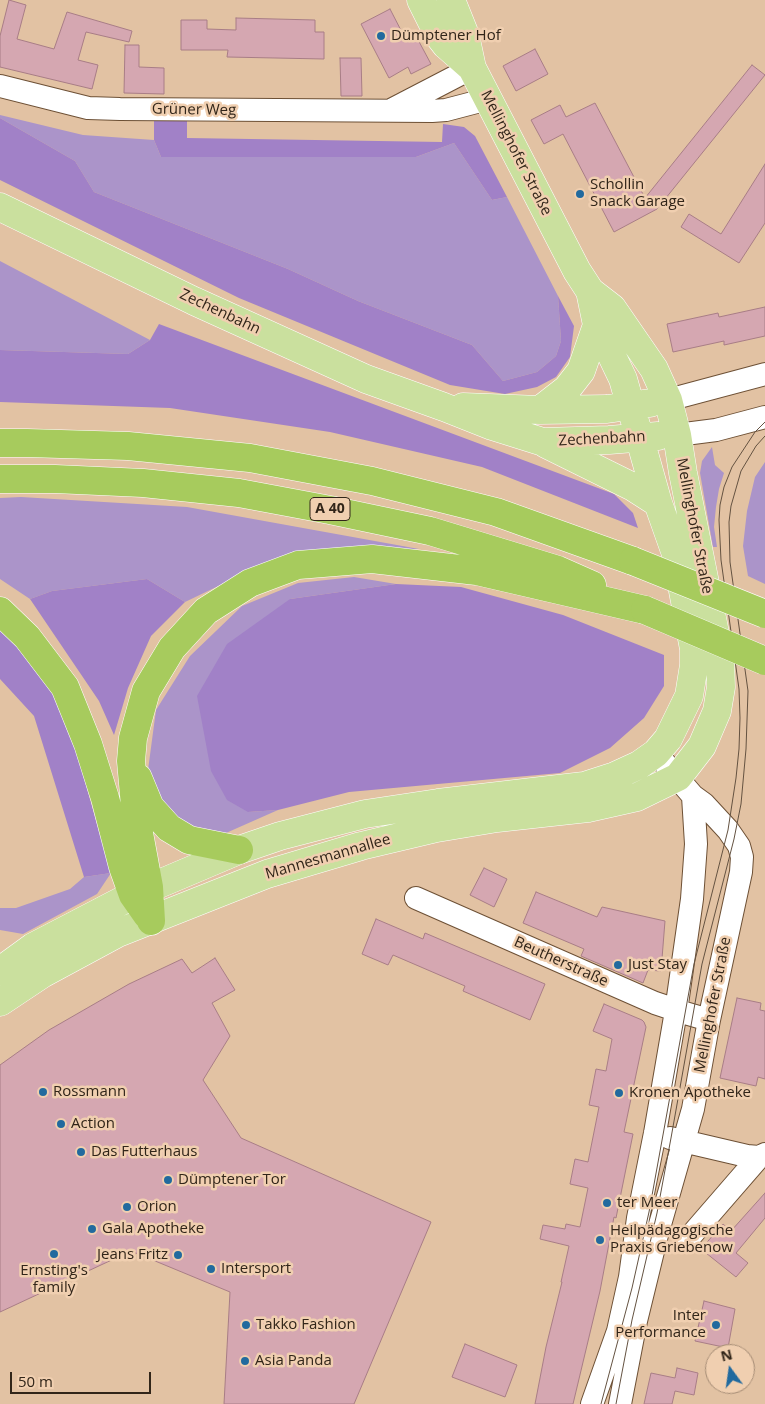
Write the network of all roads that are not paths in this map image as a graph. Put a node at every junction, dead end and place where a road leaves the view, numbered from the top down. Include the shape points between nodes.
1 (421, 0) edge
2 (451, 0) edge
3 (472, 68) junction
4 (0, 86) edge
5 (488, 99) junction
6 (390, 110) junction
7 (0, 207) edge
8 (590, 291) junction
9 (597, 325) junction
10 (765, 374) edge
11 (668, 400) junction
12 (631, 406) junction
13 (444, 407) junction
14 (540, 410) junction
15 (765, 417) edge
16 (677, 435) junction
17 (640, 438) junction
18 (542, 442) junction
19 (0, 443) edge
20 (0, 479) edge
21 (658, 503) junction
22 (645, 610) junction
23 (0, 611) edge
24 (765, 614) edge
25 (765, 661) edge
26 (656, 753) junction
27 (131, 761) junction
28 (686, 786) junction
29 (728, 830) junction
30 (696, 844) junction
31 (240, 850) junction
32 (141, 891) junction
33 (416, 898) dead end
34 (151, 921) junction
35 (0, 970) edge
36 (0, 1002) edge
37 (676, 1011) junction
38 (709, 1020) junction
39 (655, 1133) junction
40 (684, 1142) junction
41 (762, 1156) edge
42 (688, 1238) dead end
43 (592, 1404) edge
44 (620, 1404) edge

1 - 3 main road, Mellinghofer Straße via 446,45
2 - 3 main road, Mellinghofer Straße via 465,35
3 - 5 main road, Mellinghofer Straße
3 - 6 street, Grüner Weg
4 - 6 street, Grüner Weg via 88,108
5 - 6 street, Grüner Weg via 446,110
5 - 8 main road, Mellinghofer Straße via 577,272
7 - 13 main road, Zechenbahn via 194,301 366,379
8 - 9 main road, Mellinghofer Straße
8 - 11 main road, Mellinghofer Straße via 612,308 654,369
9 - 12 main road, Mellinghofer Straße via 623,379
9 - 14 main road via 581,371 567,389
10 - 11 street
11 - 12 main road, Zechenbahn
11 - 16 main road, Mellinghofer Straße
12 - 14 main road, Zechenbahn
12 - 17 main road, Mellinghofer Straße
13 - 14 main road, Zechenbahn
13 - 18 main road, Zechenbahn
15 - 16 street via 716,430
16 - 17 main road, Zechenbahn
16 - 28 main road, Mellinghofer Straße via 720,658 721,687 717,711
17 - 18 main road, Zechenbahn
17 - 21 main road, Mellinghofer Straße
18 - 21 main road via 633,487
19 - 24 highway, A 40, bridge via 128,446 250,458 372,481 496,512 633,561
20 - 22 highway, A 40 via 143,483 239,493 330,510 430,531 558,570
21 - 26 main road, Mellinghofer Straße via 676,554 694,648 694,664 689,696 668,739
22 - 25 highway, A 40, bridge
22 - 27 highway via 477,571 372,559 298,565 250,583 206,612 172,648 146,692 133,738
23 - 32 highway via 28,637 65,687 88,744 122,867
26 - 28 street, Mellinghofer Straße
26 - 31 main road, Mannesmannallee via 639,765 584,786 438,802 365,814
27 - 31 highway via 150,807 169,828 189,840
27 - 32 highway
28 - 29 street, Mellinghofer Straße
28 - 30 street
28 - 34 main road, Mannesmannallee via 588,808 438,828 361,846 267,874
29 - 30 street
29 - 38 street, Mellinghofer Straße via 739,846 741,872
30 - 37 street
31 - 32 main road, Mannesmannallee
32 - 34 highway
32 - 35 main road, Mannesmannallee via 33,947
33 - 37 street, Beutherstraße
34 - 36 main road, Mannesmannallee via 101,942 42,974
37 - 38 street, Beutherstraße
37 - 39 street
38 - 40 street, Mellinghofer Straße
39 - 40 street
39 - 43 street via 618,1331
40 - 41 street via 747,1156
40 - 44 street, Mellinghofer Straße via 657,1235
41 - 42 street

